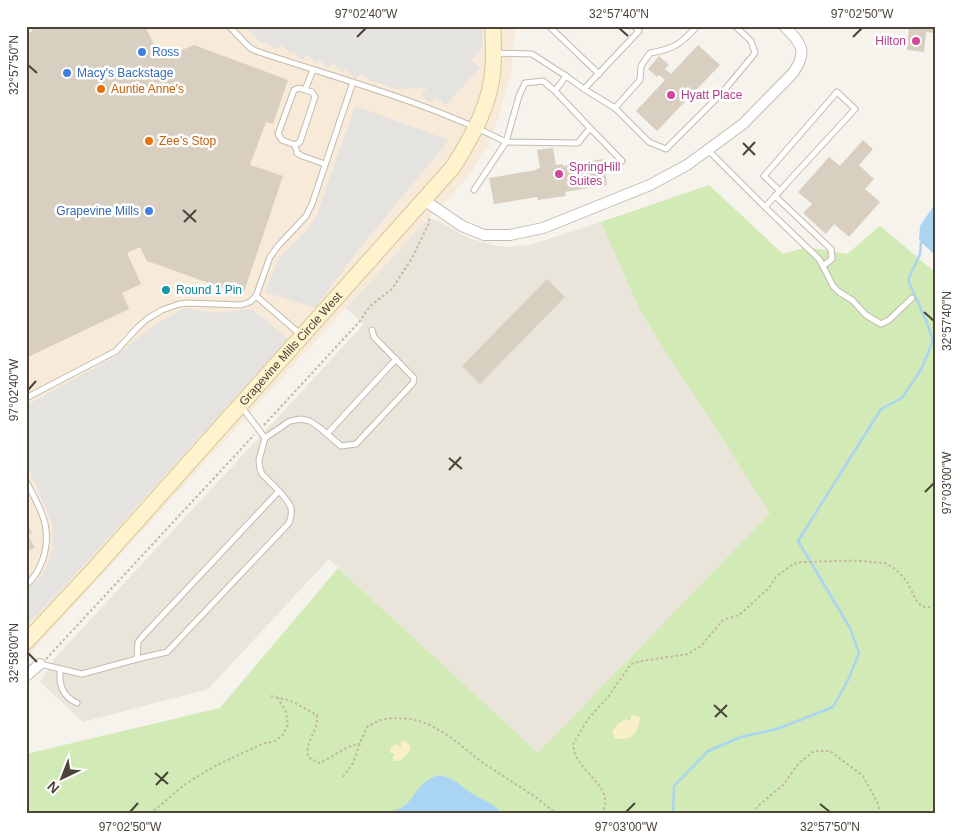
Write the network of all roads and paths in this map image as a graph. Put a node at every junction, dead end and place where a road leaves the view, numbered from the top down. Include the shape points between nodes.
1 (229, 26) edge
2 (492, 26) edge
3 (549, 26) edge
4 (634, 26) edge
5 (697, 26) edge
6 (735, 26) edge
7 (784, 26) edge
8 (493, 52) junction
9 (313, 70) junction
10 (599, 74) junction
11 (566, 76) junction
12 (353, 82) junction
13 (306, 90) junction
14 (584, 90) junction
15 (555, 91) junction
16 (615, 108) junction
17 (476, 127) junction
18 (590, 128) junction
19 (506, 142) junction
20 (295, 145) junction
21 (707, 150) junction
22 (622, 161) dead end
23 (326, 164) junction
24 (474, 190) dead end
25 (780, 191) junction
26 (775, 196) junction
27 (430, 203) junction
28 (765, 207) junction
29 (823, 266) junction
30 (256, 296) junction
31 (912, 298) dead end
32 (372, 330) dead end
33 (302, 336) junction
34 (396, 360) junction
35 (26, 398) edge
36 (240, 406) junction
37 (259, 430) junction
38 (327, 434) junction
39 (265, 438) junction
40 (26, 481) edge
41 (278, 491) junction
42 (26, 585) edge
43 (935, 605) edge
44 (26, 642) edge
45 (137, 659) junction
46 (42, 665) junction
47 (60, 670) junction
48 (26, 676) edge
49 (271, 696) dead end
50 (278, 698) junction
51 (77, 703) dead end
52 (360, 744) junction
53 (343, 777) dead end
54 (150, 814) edge
55 (557, 814) edge
56 (601, 814) edge
57 (754, 814) edge
58 (880, 814) edge

1 - 9 lane via 256,51
2 - 8 street, Grapevine Mills Circle West
3 - 10 lane
4 - 10 lane via 639,31
5 - 16 lane via 683,42 666,50 650,52 642,66 640,80
6 - 16 lane via 752,41 755,53 722,93 666,149 649,142
7 - 21 street via 800,44 799,64 743,124
8 - 11 lane via 532,54
8 - 17 street, Grapevine Mills Circle West via 490,86
9 - 12 lane
9 - 13 lane
10 - 14 lane
11 - 14 lane
11 - 15 lane
12 - 17 lane
12 - 23 lane
13 - 20 lane via 315,97 300,142
13 - 20 lane via 294,90 278,134 282,140
14 - 16 lane
15 - 18 lane
15 - 19 lane via 543,80 525,83
17 - 19 lane
17 - 27 street, Grapevine Mills Circle West
18 - 19 lane via 578,143
18 - 22 lane
19 - 24 lane
20 - 23 lane via 296,153
21 - 27 street via 687,165 650,184 543,228 510,235 484,235 462,226
21 - 28 lane
23 - 30 lane via 306,216 270,257
25 - 25 lane via 855,109 837,92 764,176
25 - 26 lane
26 - 28 lane
26 - 29 lane via 831,249 832,259
27 - 33 street, Grapevine Mills Circle West
27 - 37 path via 428,225 392,288 370,306 360,322
28 - 29 lane
29 - 31 lane via 832,286 881,324
30 - 33 lane
30 - 35 lane via 241,305 198,302 162,310 138,327 116,351
32 - 34 lane via 374,337
33 - 36 street, Grapevine Mills Circle West
34 - 38 lane
34 - 38 lane via 414,378 413,383 356,444 341,446
36 - 37 lane
36 - 44 street, Grapevine Mills Circle West
37 - 39 lane
37 - 46 path
38 - 39 lane via 302,419 290,421
39 - 41 lane via 260,469
40 - 42 lane via 48,536 39,568
41 - 45 lane via 143,636 138,642
41 - 45 lane via 290,504 292,515 288,523 167,652
43 - 56 path via 924,607 916,602 900,573 886,564 861,560 802,562 793,564 776,577 769,588 739,615 722,620 701,646 688,654 631,664 588,719 573,744 575,756 606,798 606,808
45 - 47 lane via 82,674
46 - 47 lane
46 - 48 street
47 - 51 lane via 62,690
49 - 50 path
50 - 52 path via 317,715 318,723 307,748 308,757 319,763 352,744
50 - 54 path via 286,712 288,725 282,736 215,766 184,784
52 - 53 path via 353,764
52 - 55 path via 368,727 380,720 412,719 449,736
57 - 58 path via 757,807 784,784 814,751 830,751 863,776

